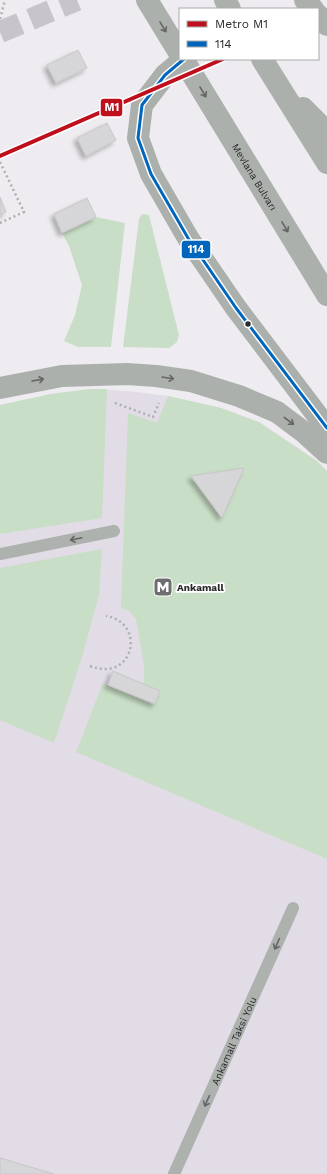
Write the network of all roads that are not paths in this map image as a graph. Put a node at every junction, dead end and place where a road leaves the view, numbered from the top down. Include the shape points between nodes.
1 (147, 0) edge
2 (305, 0) edge
3 (312, 8) edge
4 (319, 16) edge
5 (327, 25) edge
6 (179, 52) edge
7 (183, 60) edge
8 (185, 60) edge
9 (263, 60) edge
10 (274, 79) junction
11 (327, 132) edge
12 (327, 163) edge
13 (327, 295) edge
14 (0, 388) edge
15 (327, 428) edge
16 (327, 453) edge
17 (114, 531) dead end
18 (0, 554) edge
19 (293, 908) dead end
20 (174, 1174) edge

1 -> 6 highway
2 - 3 highway
4 - 5 highway
7 - 15 highway via 165,75 142,105 138,138 151,174 188,238 236,308
8 -> 13 highway, Mevlana Bulvarı, bridge
9 - 10 highway
10 - 11 highway
10 - 12 highway
14 -> 16 highway via 62,376 126,374 191,381 239,396 277,412
17 -> 18 lane
19 -> 20 lane, Ankamall Taksi Yolu

